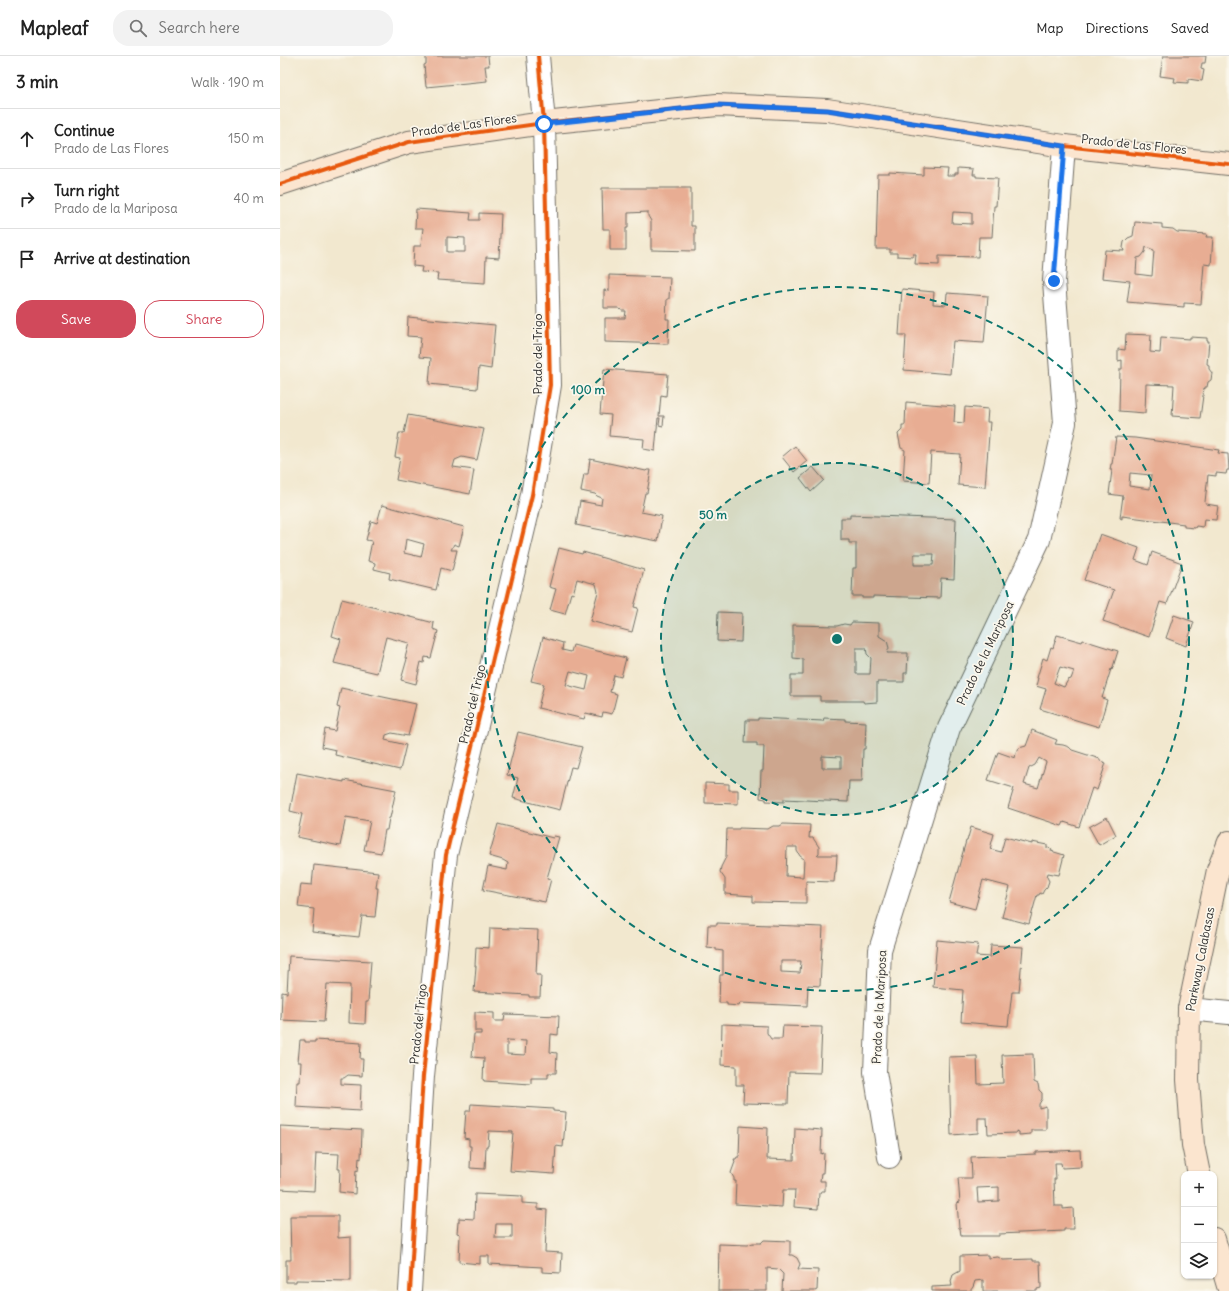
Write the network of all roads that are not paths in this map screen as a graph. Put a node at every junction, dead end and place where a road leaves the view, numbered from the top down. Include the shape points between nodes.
1 (538, 56) edge
2 (544, 124) junction
3 (1064, 146) junction
4 (1229, 164) edge
5 (280, 184) edge
6 (1229, 842) edge
7 (1189, 1009) junction
8 (1229, 1013) edge
9 (889, 1157) dead end
10 (1198, 1171) edge
11 (1215, 1243) edge
12 (1229, 1289) edge
13 (410, 1291) edge

1 - 2 street, Prado del Trigo
2 - 3 street, Prado de Las Flores via 717,105 827,110
2 - 5 street, Prado de Las Flores via 409,142
2 - 13 street, Prado del Trigo via 550,385 532,495 446,855 423,1076
3 - 4 street, Prado de Las Flores
3 - 9 street, Prado de la Mariposa via 1054,281 1065,423 1039,540 949,728 880,950 875,1072
6 - 7 street, Parkway Calabasas via 1218,870
7 - 8 street
7 - 10 street, Parkway Calabasas via 1188,1080 1193,1145
11 - 12 street

